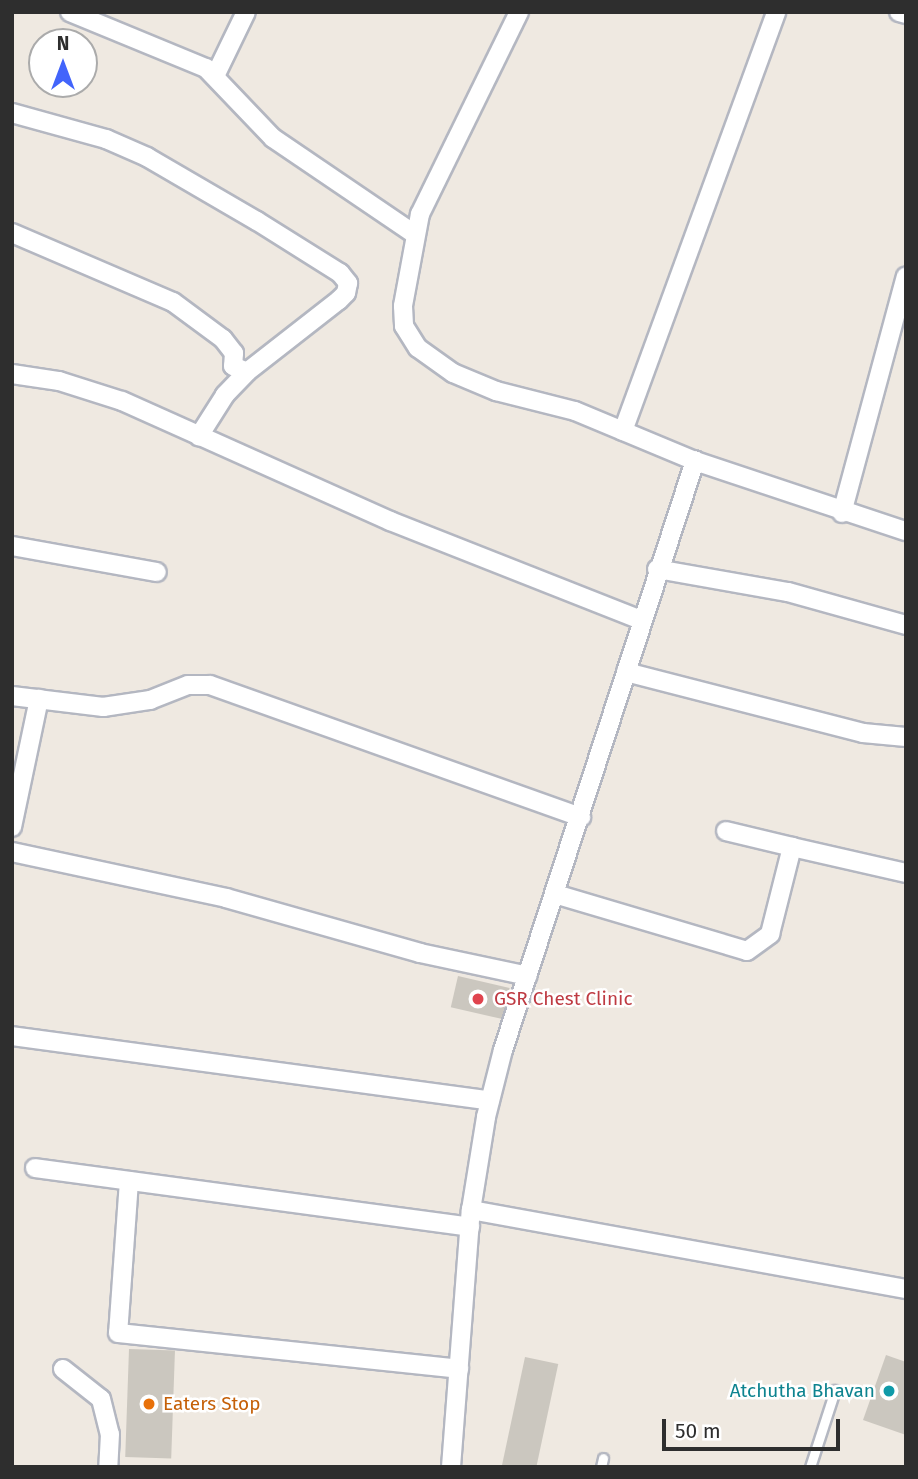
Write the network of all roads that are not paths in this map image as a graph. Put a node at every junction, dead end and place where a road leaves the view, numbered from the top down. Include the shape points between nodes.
1 (70, 12) edge
2 (246, 12) edge
3 (519, 12) edge
4 (776, 12) edge
5 (899, 12) edge
6 (906, 14) edge
7 (215, 76) junction
8 (12, 113) edge
9 (12, 233) edge
10 (414, 234) junction
11 (906, 276) edge
12 (247, 372) junction
13 (12, 374) edge
14 (623, 430) junction
15 (199, 436) junction
16 (695, 461) junction
17 (842, 513) junction
18 (906, 531) edge
19 (12, 546) edge
20 (657, 569) junction
21 (157, 572) dead end
22 (642, 621) junction
23 (906, 625) edge
24 (626, 672) junction
25 (12, 696) edge
26 (39, 699) junction
27 (906, 737) edge
28 (581, 817) junction
29 (12, 827) edge
30 (726, 831) dead end
31 (792, 846) junction
32 (12, 852) edge
33 (906, 873) edge
34 (555, 894) junction
35 (528, 976) junction
36 (12, 1036) edge
37 (490, 1101) junction
38 (35, 1168) dead end
39 (129, 1181) junction
40 (470, 1218) junction
41 (906, 1289) edge
42 (63, 1369) dead end
43 (459, 1370) junction
44 (835, 1390) dead end
45 (108, 1467) edge
46 (451, 1467) edge
47 (810, 1467) edge

1 - 7 street via 194,61
2 - 7 street
3 - 10 street
4 - 14 street
5 - 6 street
7 - 10 street via 273,138
8 - 12 street via 106,139 147,157 340,273 348,283 346,293
9 - 12 street via 173,302 223,339 234,353 233,366
10 - 14 street via 413,272 402,316 409,337 430,359 478,384 566,408
11 - 17 street
12 - 15 street via 225,395
13 - 15 street via 93,390
14 - 16 street
15 - 22 street via 390,521
16 - 17 street
16 - 20 street
17 - 18 street
19 - 21 street
20 - 22 street
20 - 23 street via 788,592
22 - 24 street
24 - 27 street via 854,731
24 - 28 street
25 - 26 street
26 - 28 street via 128,705 188,685 210,685
26 - 29 street
28 - 34 street
30 - 31 street
31 - 33 street
31 - 34 street via 770,934 747,951
32 - 35 street via 226,898 419,953
34 - 35 street
35 - 37 street
36 - 37 street
37 - 40 street
38 - 39 street
39 - 40 street
39 - 43 street via 118,1333
40 - 41 street
40 - 43 street
42 - 45 street via 101,1399 110,1434
43 - 46 street
44 - 47 lane

